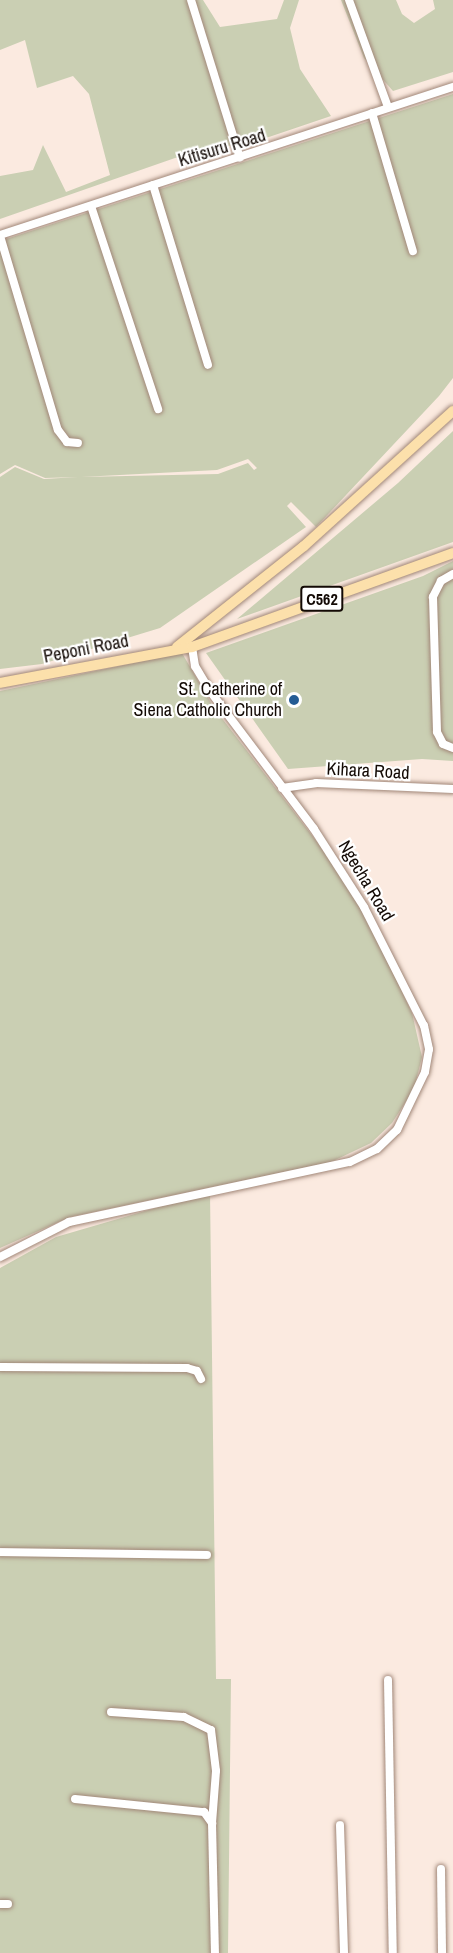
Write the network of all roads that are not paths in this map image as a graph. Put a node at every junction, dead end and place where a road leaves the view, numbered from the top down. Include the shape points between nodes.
1 (191, 0) edge
2 (349, 0) edge
3 (453, 87) edge
4 (388, 107) junction
5 (372, 113) junction
6 (240, 158) junction
7 (153, 185) junction
8 (91, 206) junction
9 (0, 236) edge
10 (413, 251) dead end
11 (208, 364) dead end
12 (158, 409) dead end
13 (453, 411) edge
14 (78, 443) dead end
15 (453, 553) edge
16 (453, 574) edge
17 (177, 647) junction
18 (192, 647) junction
19 (0, 683) edge
20 (453, 748) edge
21 (282, 788) junction
22 (453, 789) edge
23 (0, 1255) edge
24 (0, 1367) edge
25 (201, 1379) dead end
26 (0, 1552) edge
27 (207, 1555) dead end
28 (388, 1680) dead end
29 (111, 1712) dead end
30 (75, 1799) dead end
31 (212, 1823) junction
32 (340, 1825) dead end
33 (441, 1869) dead end
34 (215, 1953) edge
35 (344, 1953) edge
36 (393, 1953) edge
37 (442, 1953) edge

1 - 6 street
2 - 4 street
3 - 4 street, Kitisuru Road
4 - 5 street, Kitisuru Road
5 - 6 street, Kitisuru Road
5 - 10 street
6 - 7 street, Kitisuru Road
7 - 8 street, Kitisuru Road
7 - 11 street
8 - 9 street, Kitisuru Road
8 - 12 street
9 - 14 street via 58,430 67,442
13 - 17 main road via 304,546
15 - 18 main road, C562
16 - 20 street via 441,581 433,597 437,732 443,744
17 - 18 main road
17 - 19 main road, Peponi Road
18 - 21 street, Ngecha Road via 195,666 210,692
21 - 22 street, Kihara Road via 326,783
21 - 23 street, Ngecha Road via 354,889 424,1026 428,1058 408,1112 388,1139 350,1162 89,1217 50,1230
24 - 25 street via 188,1368 197,1371
26 - 27 street
28 - 36 street
29 - 31 street via 184,1717 211,1730 216,1771
30 - 31 street via 204,1812
31 - 34 street
32 - 35 street
33 - 37 street

